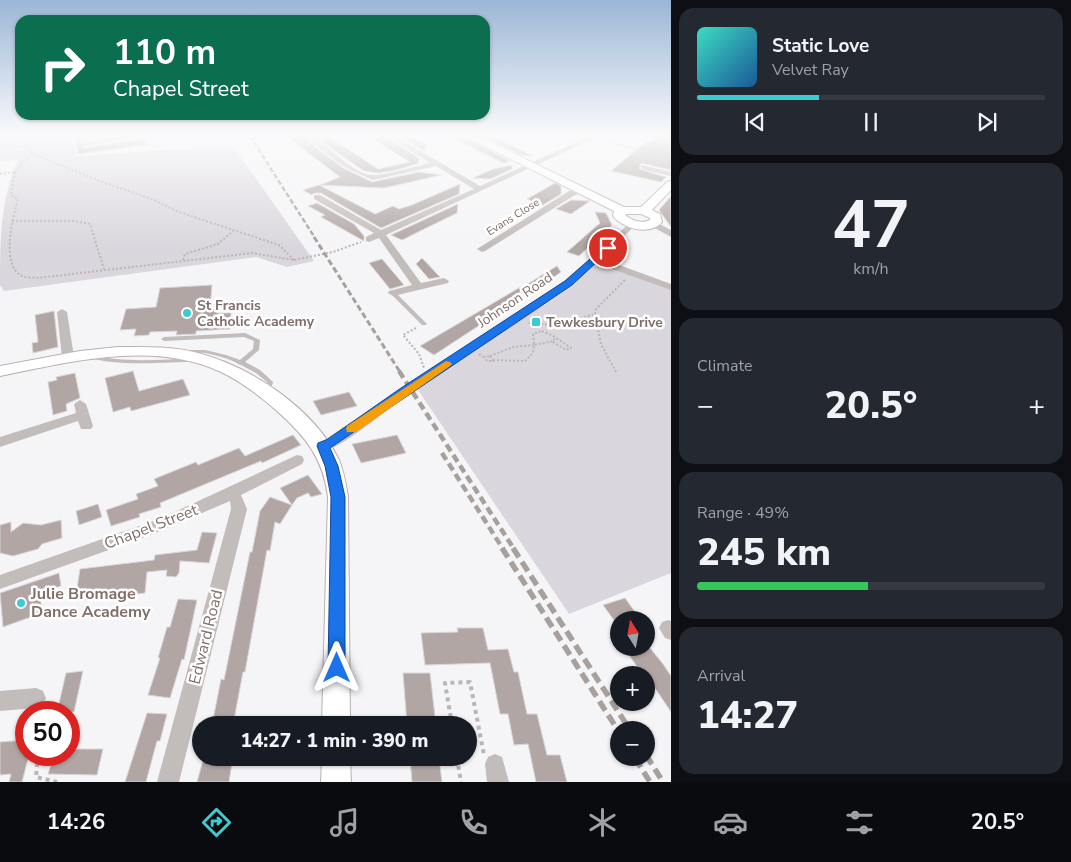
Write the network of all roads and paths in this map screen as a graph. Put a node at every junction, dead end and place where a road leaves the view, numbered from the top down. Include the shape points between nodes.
1 (15, 172) edge
2 (79, 172) edge
3 (358, 172) edge
4 (401, 172) edge
5 (451, 172) edge
6 (513, 172) edge
7 (547, 172) edge
8 (671, 184) edge
9 (480, 189) junction
10 (582, 190) junction
11 (327, 194) dead end
12 (623, 211) junction
13 (644, 211) junction
14 (12, 221) junction
15 (632, 224) junction
16 (654, 224) junction
17 (233, 231) junction
18 (380, 233) junction
19 (671, 234) edge
20 (369, 239) joint
21 (482, 249) dead end
22 (183, 260) junction
23 (294, 260) junction
24 (596, 260) junction
25 (104, 269) junction
26 (632, 274) junction
27 (444, 282) dead end
28 (418, 287) junction
29 (671, 288) edge
30 (393, 293) joint
31 (62, 312) dead end
32 (595, 314) junction
33 (515, 318) junction
34 (424, 324) joint
35 (541, 326) junction
36 (542, 331) junction
37 (555, 337) junction
38 (553, 342) junction
39 (535, 345) junction
40 (164, 346) junction
41 (469, 349) junction
42 (85, 354) junction
43 (490, 356) junction
44 (68, 357) junction
45 (484, 357) junction
46 (201, 359) junction
47 (493, 360) junction
48 (240, 363) junction
49 (0, 371) edge
50 (616, 372) dead end
51 (428, 376) junction
52 (268, 392) junction
53 (83, 415) dead end
54 (0, 442) edge
55 (323, 446) junction
56 (297, 460) dead end
57 (233, 494) junction
58 (0, 582) edge
59 (36, 698) dead end
60 (0, 701) edge
61 (336, 716) edge
62 (450, 716) edge
63 (477, 716) edge
64 (477, 717) edge
65 (37, 766) edge
66 (336, 766) edge
67 (458, 766) edge
68 (497, 773) edge
69 (57, 782) edge
70 (168, 782) edge
71 (336, 782) edge
72 (461, 782) edge

1 - 14 path via 10,195 18,199
2 - 17 path
3 - 4 street via 373,178
5 - 9 street
6 - 9 street
7 - 10 main road
8 - 13 main road
9 - 18 street
10 - 12 main road
10 - 21 street, Evans Close
11 - 18 street via 312,198
12 - 13 main road
12 - 15 main road via 620,218
13 - 16 main road via 656,218
14 - 25 path via 90,224
14 - 25 path via 6,250 16,272 23,276 38,278
15 - 16 main road
15 - 24 street, Johnson Road
16 - 19 street
17 - 22 path via 218,244 186,254
17 - 23 path via 279,245
18 - 20 street
18 - 28 street
20 - 23 path via 333,252
22 - 23 path via 252,253
22 - 25 path
24 - 26 street
24 - 33 street, Johnson Road
26 - 29 street
26 - 32 path via 601,303
27 - 28 street
28 - 30 street
30 - 34 lane
31 - 44 street
32 - 35 path via 567,323
32 - 50 path via 596,330
33 - 35 path
33 - 41 street, Johnson Road
34 - 51 path via 403,335 419,354
35 - 36 path
36 - 37 path
36 - 39 path via 533,334
37 - 38 path
37 - 38 path via 571,348 566,350
38 - 39 path
39 - 43 path via 510,348
39 - 47 path via 535,351 526,360
40 - 42 main road
40 - 46 main road
40 - 48 lane via 207,351
40 - 48 lane via 245,335 257,340 256,350
41 - 45 path
41 - 51 street, Johnson Road
42 - 44 main road
42 - 46 lane via 92,358 169,362
43 - 45 path
43 - 47 path
44 - 49 main road
45 - 47 path via 487,362
46 - 52 main road via 247,378
48 - 52 lane via 270,382
51 - 55 street, Johnson Road
52 - 55 main road
53 - 54 street
55 - 61 main road via 332,466 338,497
56 - 57 street, Chapel Street
57 - 58 street, Chapel Street via 149,530 40,565
57 - 70 street, Edward Road via 239,509
59 - 60 street
62 - 63 path via 445,683 470,682
64 - 68 path via 486,763
65 - 69 path via 36,777
66 - 71 main road
67 - 72 path

